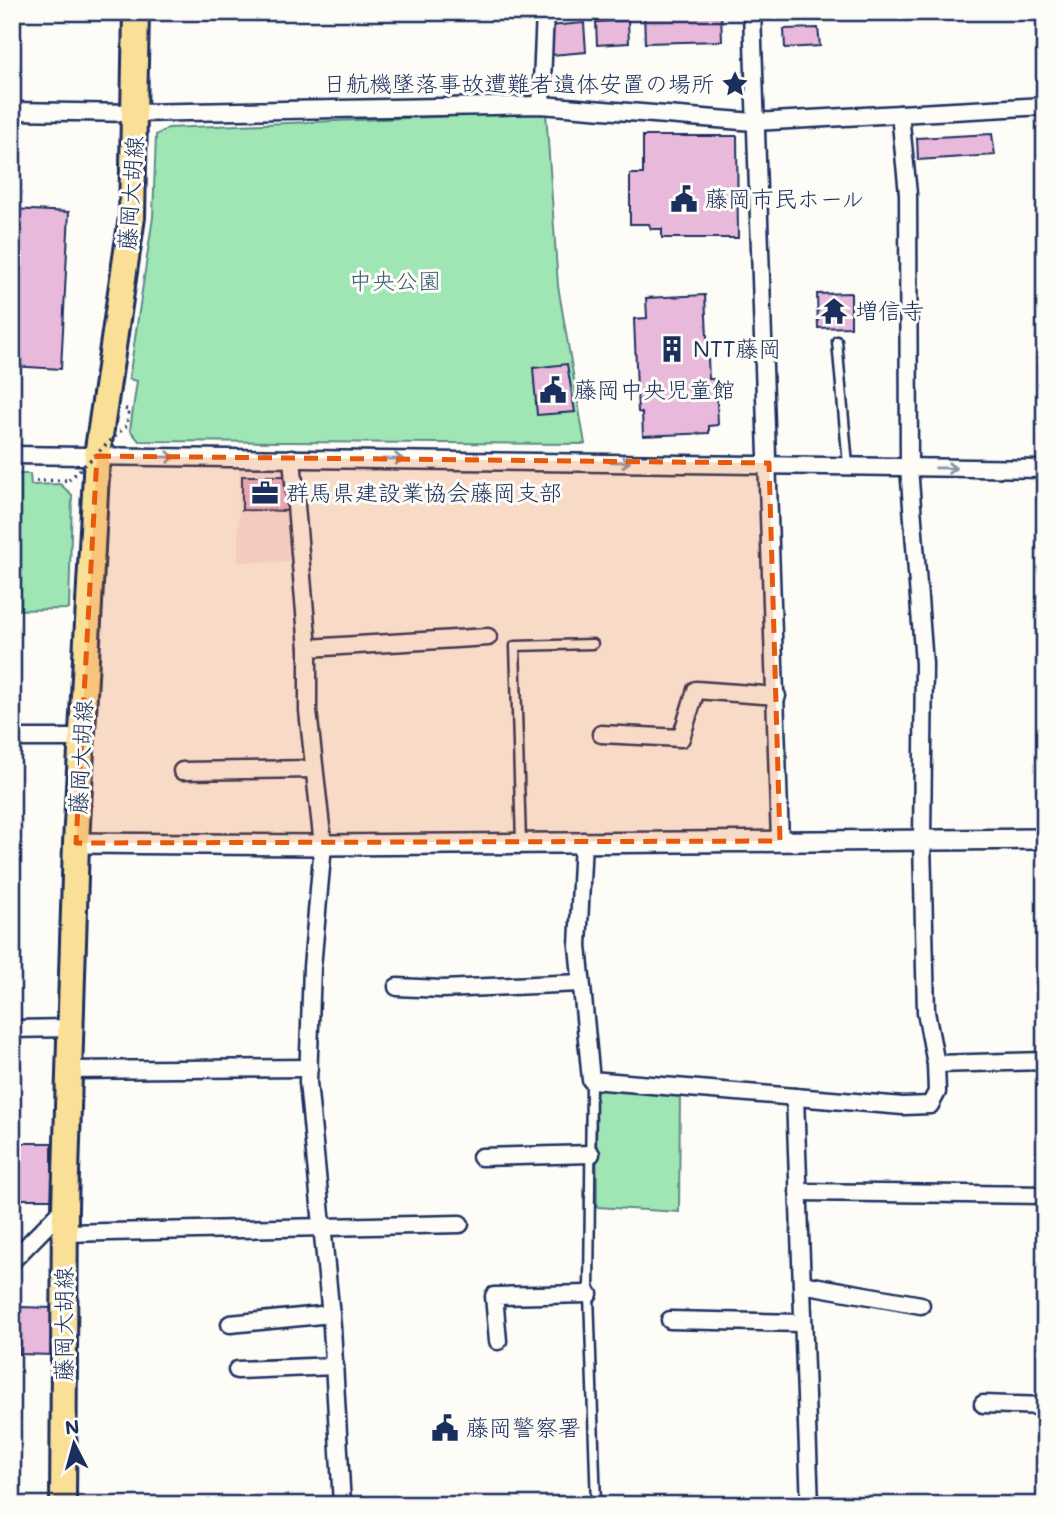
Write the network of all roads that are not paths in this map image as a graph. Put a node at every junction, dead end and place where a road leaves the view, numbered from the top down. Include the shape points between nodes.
1 (136, 12) edge
2 (545, 12) edge
3 (752, 12) edge
4 (541, 105) junction
5 (1045, 106) edge
6 (12, 111) edge
7 (136, 113) junction
8 (900, 114) junction
9 (754, 122) junction
10 (837, 341) dead end
11 (12, 455) edge
12 (97, 456) junction
13 (292, 458) junction
14 (769, 463) junction
15 (848, 465) junction
16 (909, 467) junction
17 (1045, 469) edge
18 (488, 637) dead end
19 (593, 644) dead end
20 (308, 648) junction
21 (777, 696) junction
22 (601, 734) dead end
23 (12, 738) edge
24 (82, 738) junction
25 (314, 769) junction
26 (182, 771) dead end
27 (1045, 839) edge
28 (922, 840) junction
29 (583, 841) junction
30 (780, 841) junction
31 (521, 842) junction
32 (76, 843) junction
33 (323, 845) junction
34 (581, 983) junction
35 (397, 987) dead end
36 (69, 1028) junction
37 (12, 1029) edge
38 (1045, 1061) edge
39 (936, 1065) junction
40 (309, 1068) junction
41 (68, 1070) junction
42 (591, 1080) junction
43 (795, 1097) junction
44 (591, 1154) junction
45 (481, 1157) dead end
46 (798, 1192) junction
47 (1045, 1195) edge
48 (65, 1207) junction
49 (460, 1224) dead end
50 (322, 1229) junction
51 (64, 1233) junction
52 (12, 1261) edge
53 (802, 1284) junction
54 (589, 1294) junction
55 (920, 1305) dead end
56 (331, 1314) junction
57 (670, 1320) dead end
58 (803, 1323) junction
59 (230, 1324) dead end
60 (498, 1341) dead end
61 (335, 1366) junction
62 (237, 1370) dead end
63 (983, 1404) dead end
64 (1045, 1406) edge
65 (63, 1505) edge
66 (342, 1505) edge
67 (596, 1505) edge
68 (810, 1505) edge

1 - 7 main road, 藤岡大胡線
2 - 4 street
3 - 9 street
4 - 7 street
4 - 9 street
5 - 8 street
6 - 7 street
7 - 12 main road, 藤岡大胡線 via 132,217
8 - 9 street
8 - 16 street via 908,194
9 - 14 street
10 - 15 lane
11 - 12 street
12 -> 13 street
12 - 24 main road, 藤岡大胡線
13 -> 14 street
13 - 20 street
14 - 15 street
14 - 21 street
15 - 16 street
16 -> 17 street
16 - 28 street via 924,664
18 - 20 street
19 - 31 lane via 515,646
20 - 25 street
21 - 22 street via 696,690 681,738
21 - 30 street
23 - 24 street
24 - 32 main road, 藤岡大胡線
25 - 26 street
25 - 33 street
27 - 28 street
28 - 30 street
28 - 39 street via 926,1012
29 - 30 street
29 - 31 street
29 - 34 street via 578,946
31 - 33 street
32 - 33 street
32 - 36 main road, 藤岡大胡線
33 - 40 street
34 - 35 street
34 - 42 street
36 - 37 street
36 - 41 main road, 藤岡大胡線
38 - 39 street
39 - 43 street via 937,1092 930,1105
40 - 41 street
40 - 50 street
41 - 48 main road, 藤岡大胡線
42 - 43 street
42 - 44 lane
43 - 46 street
44 - 45 street
44 - 54 lane
46 - 47 street
46 - 53 street
48 - 51 main road, 藤岡大胡線
48 - 52 street
49 - 50 street
50 - 51 street
50 - 56 street
51 - 65 main road, 藤岡大胡線
53 - 55 street
53 - 58 street
54 - 60 street via 494,1296
54 - 67 lane
56 - 59 street
56 - 61 street
57 - 58 street
58 - 68 street
61 - 62 street
61 - 66 street
63 - 64 street

